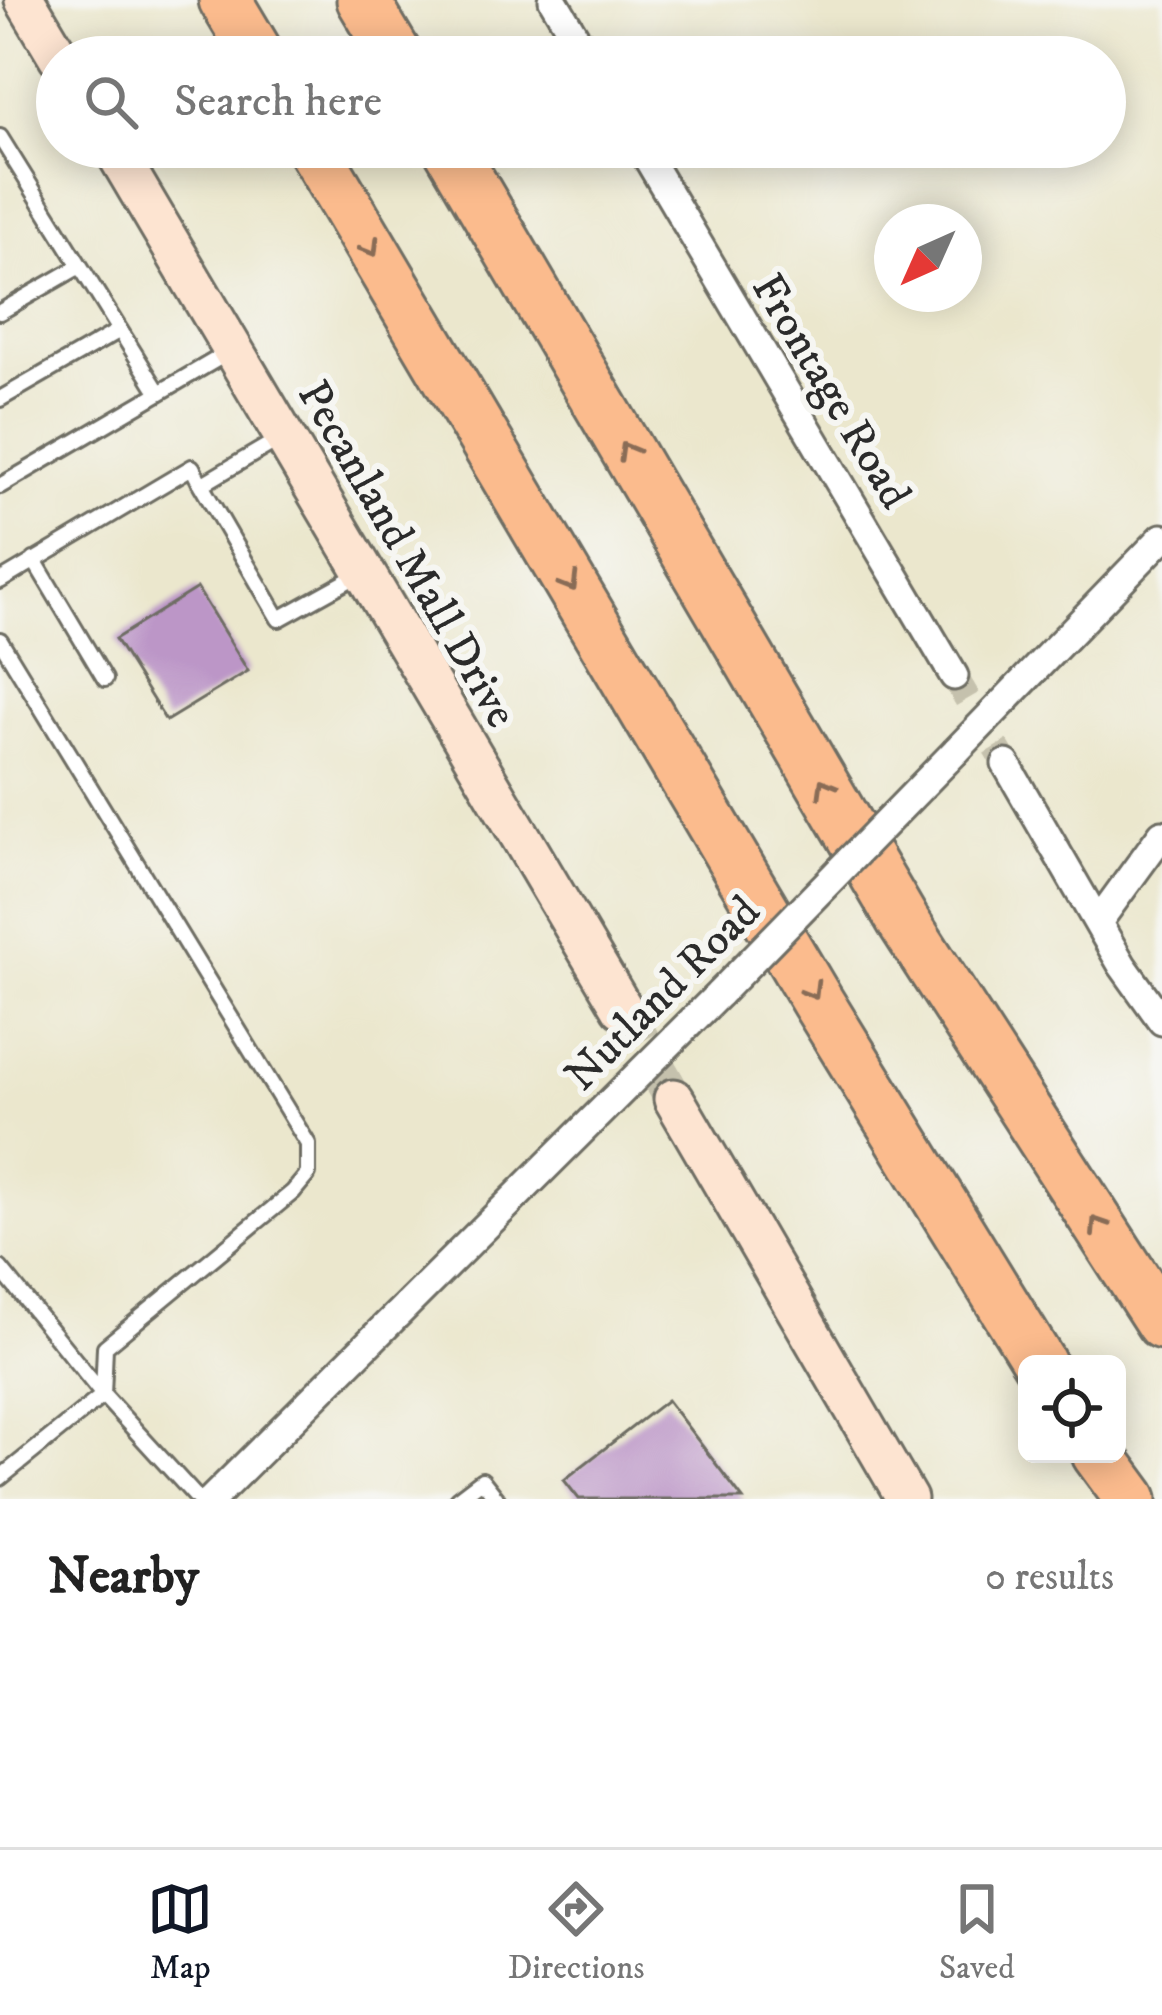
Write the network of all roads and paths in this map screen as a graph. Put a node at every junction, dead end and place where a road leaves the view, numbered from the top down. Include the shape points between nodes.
1 (26, 0) edge
2 (225, 0) edge
3 (363, 0) edge
4 (554, 0) edge
5 (47, 36) edge
6 (246, 36) edge
7 (384, 36) edge
8 (575, 36) edge
9 (0, 137) edge
10 (125, 168) edge
11 (324, 168) edge
12 (461, 168) edge
13 (652, 168) edge
14 (80, 266) junction
15 (0, 312) edge
16 (120, 330) junction
17 (233, 349) junction
18 (159, 393) junction
19 (0, 400) edge
20 (284, 436) junction
21 (201, 485) junction
22 (0, 486) edge
23 (1162, 538) edge
24 (34, 560) junction
25 (364, 573) junction
26 (0, 580) edge
27 (0, 640) edge
28 (954, 676) tunnel mouth
29 (105, 680) dead end
30 (1006, 764) tunnel mouth
31 (1162, 834) edge
32 (1099, 922) junction
33 (622, 1008) tunnel mouth
34 (1162, 1021) edge
35 (674, 1099) tunnel mouth
36 (0, 1268) edge
37 (1162, 1322) edge
38 (1034, 1355) edge
39 (103, 1395) junction
40 (1104, 1463) edge
41 (0, 1478) edge
42 (198, 1499) edge
43 (212, 1499) edge
44 (457, 1499) edge
45 (497, 1499) edge
46 (907, 1499) edge
47 (1131, 1499) edge

1 - 5 street
2 - 6 highway
3 - 7 highway
4 - 8 street
9 - 14 lane
10 - 17 street, Pecanland Mall Drive
11 -> 38 highway
37 -> 12 highway via 903,921
13 - 28 street, Frontage Road
14 - 15 lane
14 - 16 lane
16 - 18 lane
16 - 19 lane
17 - 18 lane
17 - 20 street, Pecanland Mall Drive
18 - 22 lane
20 - 21 lane
20 - 25 street, Pecanland Mall Drive
21 - 24 lane via 192,466
21 - 25 lane via 279,619
23 - 43 street, Nutland Road, bridge
24 - 26 lane
24 - 29 lane
25 - 33 street, Pecanland Mall Drive
27 - 39 lane via 308,1144 308,1174 293,1192 105,1347
30 - 32 street
31 - 32 street
32 - 34 street
35 - 46 street
36 - 39 lane
39 - 41 lane
39 - 42 lane
40 - 47 highway
44 - 45 lane via 482,1480

